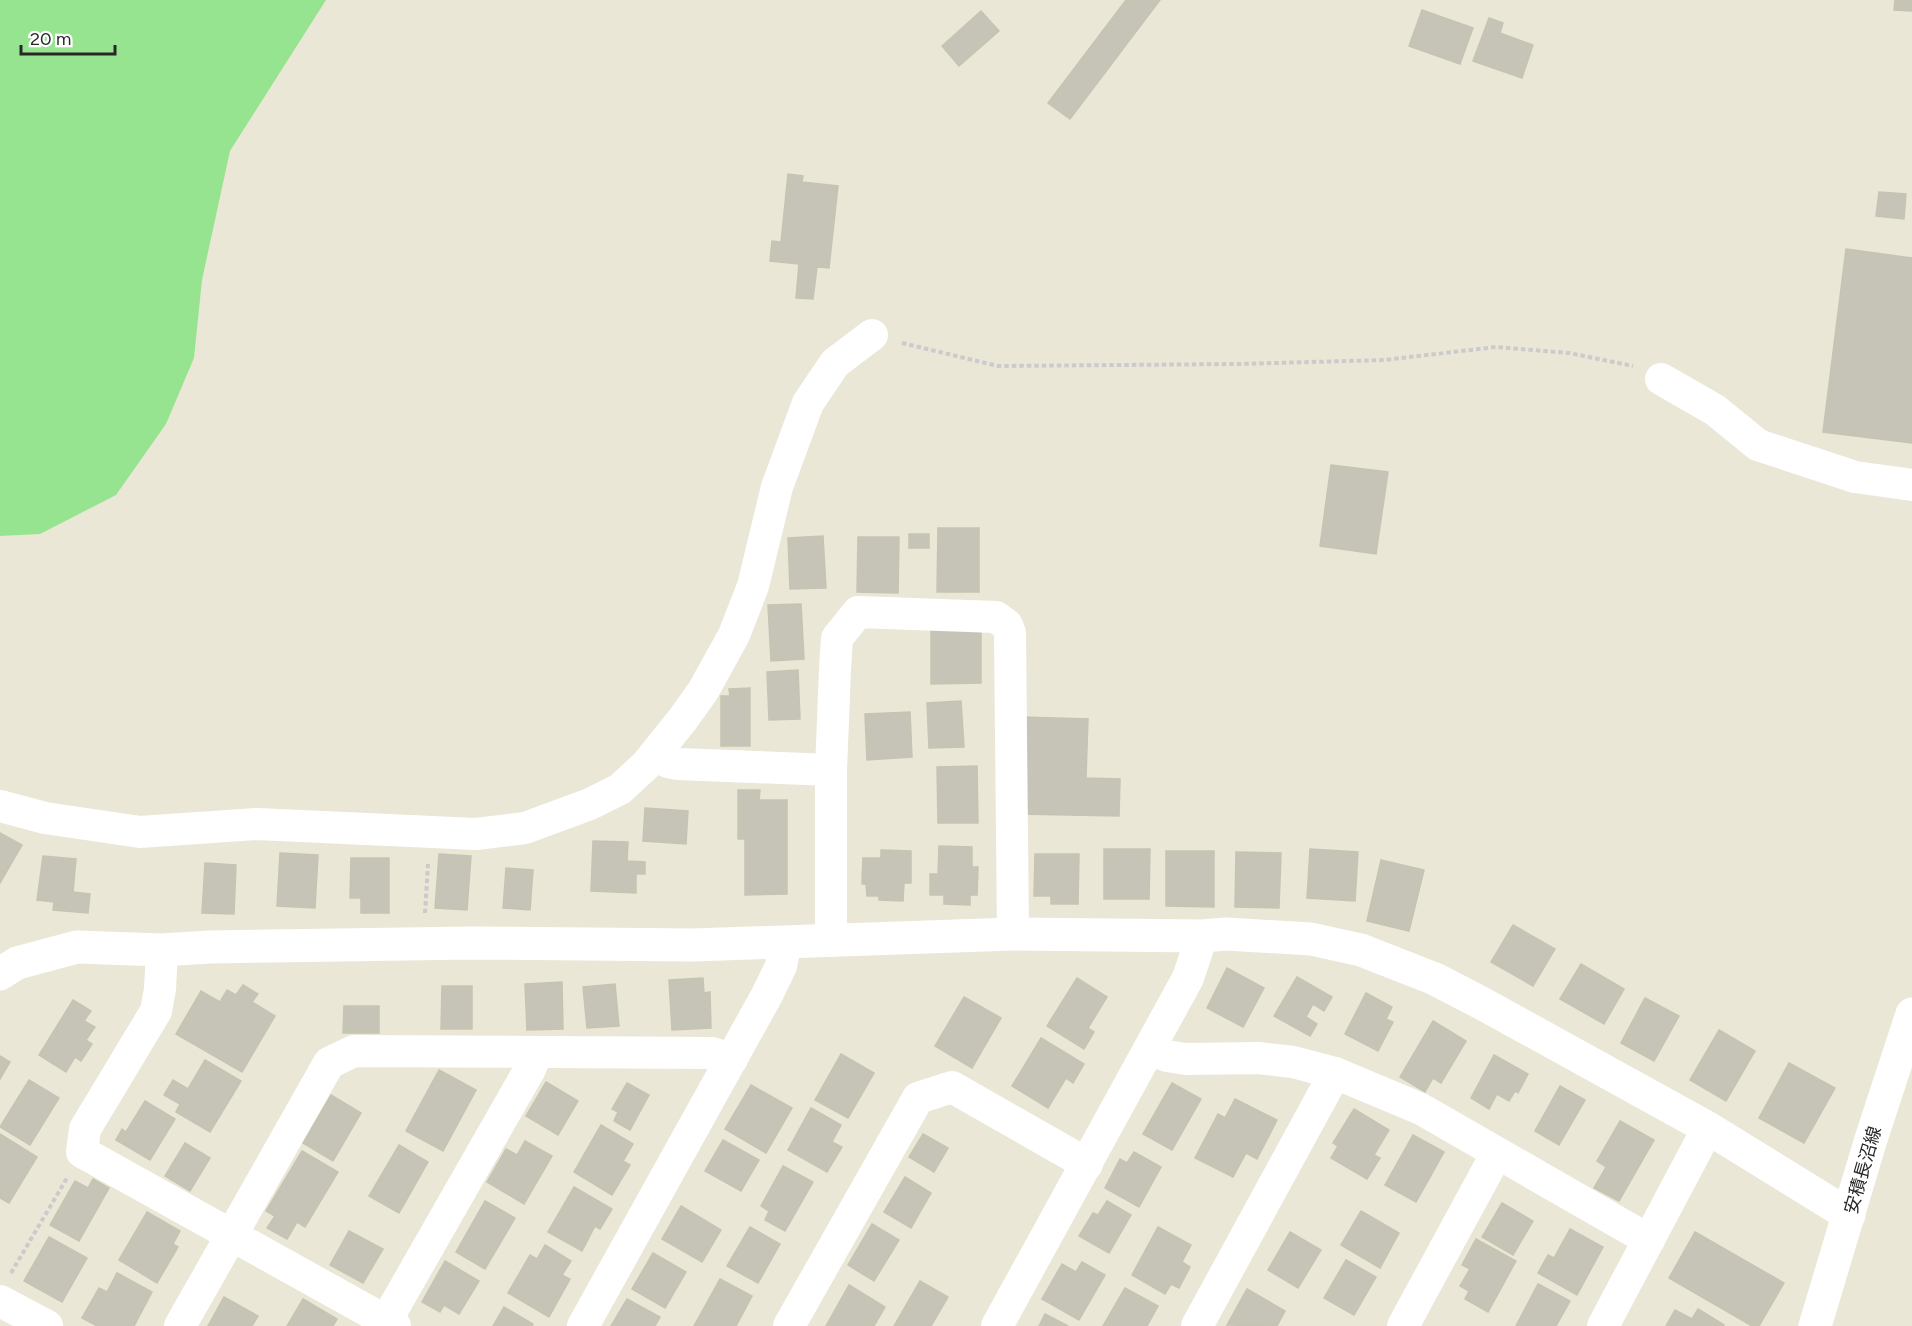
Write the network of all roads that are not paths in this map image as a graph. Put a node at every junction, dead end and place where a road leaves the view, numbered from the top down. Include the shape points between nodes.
1 (872, 335) road end
2 (1661, 379) road end
3 (1912, 485) edge
4 (655, 754) junction
5 (831, 770) junction
6 (0, 806) edge
7 (1014, 934) junction
8 (1202, 936) junction
9 (831, 940) junction
10 (786, 942) junction
11 (162, 950) junction
12 (0, 974) edge
13 (1912, 1014) edge
14 (1150, 1048) junction
15 (537, 1052) junction
16 (732, 1059) junction
17 (1335, 1073) junction
18 (1708, 1128) junction
19 (1497, 1153) junction
20 (1087, 1164) junction
21 (1849, 1215) junction
22 (232, 1235) junction
23 (1649, 1240) junction
24 (3, 1291) edge
25 (390, 1323) edge
26 (47, 1326) edge
27 (180, 1326) edge
28 (583, 1326) edge
29 (789, 1326) edge
30 (997, 1326) edge
31 (1197, 1326) edge
32 (1403, 1326) edge
33 (1603, 1326) edge
34 (1815, 1326) edge

1 - 4 street via 835,363 808,403 777,487 753,585 734,635 703,691
2 - 3 street via 1715,410 1758,445 1855,477
4 - 5 street via 678,764
4 - 6 street via 620,789 590,804 525,828 476,834 257,824 140,832 45,818
5 - 7 street via 837,638 858,612 996,617 1007,625
5 - 9 street
7 - 8 street
7 - 9 street
8 - 14 street via 1188,978
8 - 18 street via 1311,939 1372,954 1485,1005
9 - 10 street
10 - 11 street
10 - 16 street via 776,976
11 - 12 street via 77,947 17,963
11 - 22 street via 156,1011 85,1129 82,1152
13 - 21 street, 安積長沼線
14 - 17 street via 1186,1059 1281,1060
14 - 20 street
15 - 16 street via 712,1053
15 - 22 street via 354,1051 329,1063
15 - 25 street
16 - 28 street
17 - 19 street via 1421,1109
17 - 31 street
18 - 21 street
18 - 23 street
19 - 23 street
19 - 32 street
20 - 29 street via 952,1088 918,1098
20 - 30 street
21 - 34 street, 安積長沼線
22 - 25 street
22 - 27 street
23 - 33 street
24 - 26 street

